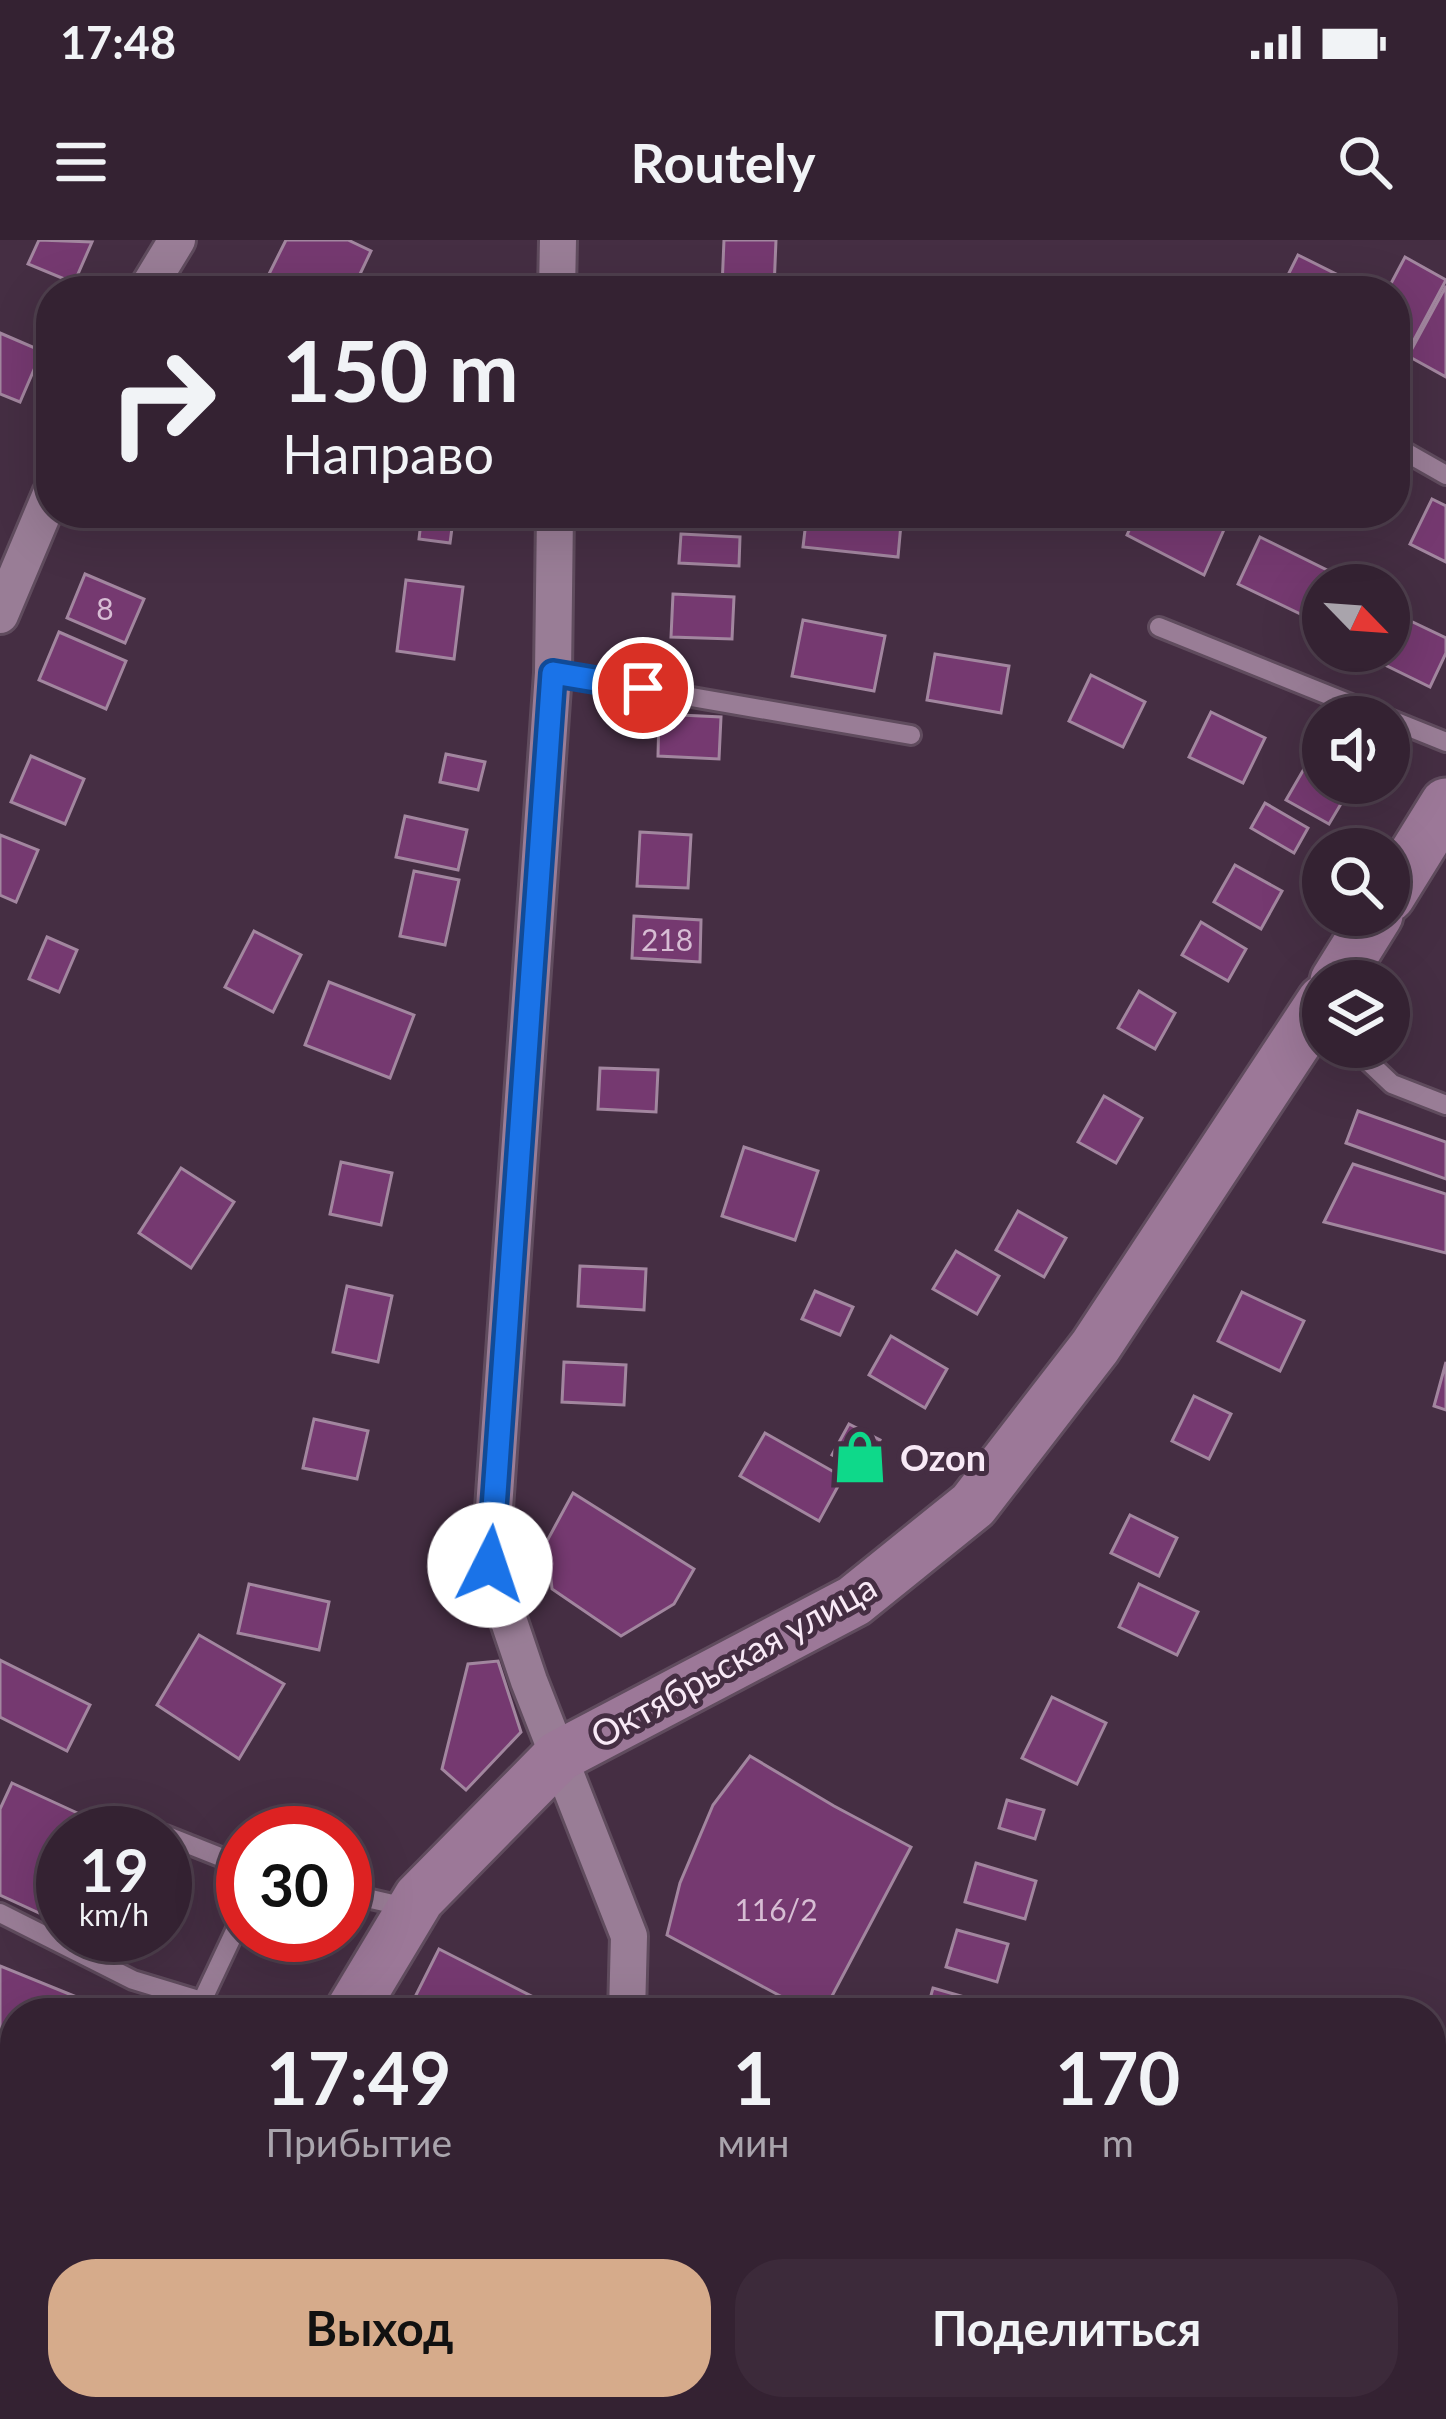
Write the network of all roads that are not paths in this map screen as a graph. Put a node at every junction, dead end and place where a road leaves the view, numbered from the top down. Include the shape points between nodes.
1 (177, 240) edge
2 (558, 240) edge
3 (155, 276) edge
4 (557, 276) edge
5 (1410, 455) edge
6 (1446, 475) edge
7 (37, 528) edge
8 (555, 528) edge
9 (0, 615) edge
10 (1159, 627) dead end
11 (553, 673) junction
12 (1331, 696) edge
13 (1410, 728) edge
14 (911, 735) dead end
15 (1446, 742) edge
16 (1446, 804) edge
17 (1410, 862) edge
18 (1302, 1052) edge
19 (1378, 1068) edge
20 (1446, 1105) edge
21 (559, 1756) junction
22 (372, 1899) edge
23 (413, 1908) junction
24 (0, 1912) edge
25 (221, 1962) edge
26 (192, 1998) edge
27 (203, 1998) edge
28 (359, 1998) edge
29 (627, 1998) edge

1 - 3 street
2 - 4 street
5 - 6 lane
7 - 9 street
8 - 11 street
10 - 12 lane
11 - 14 lane
11 - 21 street via 490,1565
13 - 15 lane
16 - 17 main road
18 - 21 main road, Октябрьская улица via 974,1505 854,1600
19 - 20 lane via 1392,1084
21 - 23 main road
21 - 29 street, Октябрьская улица via 629,1936
22 - 23 lane
23 - 28 main road
24 - 26 lane via 134,1980
25 - 27 lane

